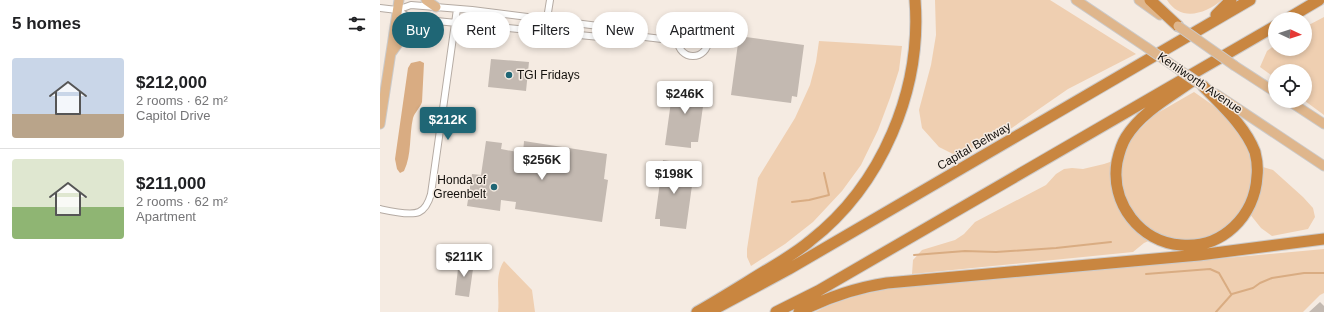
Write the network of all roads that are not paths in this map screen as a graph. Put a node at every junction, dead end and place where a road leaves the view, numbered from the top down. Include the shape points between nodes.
1 (399, 0) edge
2 (426, 0) edge
3 (550, 0) edge
4 (915, 0) edge
5 (1076, 0) edge
6 (1139, 0) edge
7 (1150, 0) edge
8 (1231, 0) edge
9 (1250, 0) edge
10 (1320, 0) edge
11 (436, 7) junction
12 (380, 8) edge
13 (457, 9) junction
14 (397, 10) junction
15 (400, 12) edge
16 (457, 12) edge
17 (547, 12) edge
18 (1299, 12) edge
19 (518, 16) edge
20 (1178, 26) junction
21 (1202, 28) junction
22 (1268, 30) edge
23 (1250, 40) junction
24 (679, 41) joint
25 (452, 46) edge
26 (395, 48) edge
27 (390, 55) junction
28 (1203, 86) junction
29 (1268, 87) edge
30 (1300, 108) edge
31 (380, 124) edge
32 (1324, 124) edge
33 (1324, 166) edge
34 (380, 209) edge
35 (1324, 239) edge
36 (697, 312) edge
37 (709, 312) edge
38 (776, 312) edge
39 (799, 312) edge

1 - 14 main road
2 - 11 main road
3 - 17 street
4 - 36 highway via 916,38 909,84 893,131 869,177 851,201 811,241
5 - 28 main road, Kenilworth Avenue, bridge
6 - 20 main road
7 - 20 highway
8 - 21 highway
9 - 21 highway, Capital Beltway
10 - 18 highway
11 - 13 street
11 - 14 street via 411,5
12 - 14 street
13 - 16 street
13 - 19 street
14 - 15 street
14 - 27 main road
20 - 29 main road, bridge
21 - 37 highway, Capital Beltway via 789,270
22 - 23 highway
23 - 28 highway via 1154,108 1134,126 1119,151 1116,180 1124,209 1145,232 1168,243 1193,245 1220,238 1244,216 1257,187 1258,167 1248,138 1238,123
23 - 38 highway via 825,287
24 - 24 street via 687,55 696,56 706,49 708,37 703,30 694,27 682,32
25 - 34 street via 432,194 419,212
26 - 27 main road
27 - 31 main road
28 - 33 main road, Kenilworth Avenue
30 - 32 main road
35 - 39 highway via 1198,255 887,283 840,294

